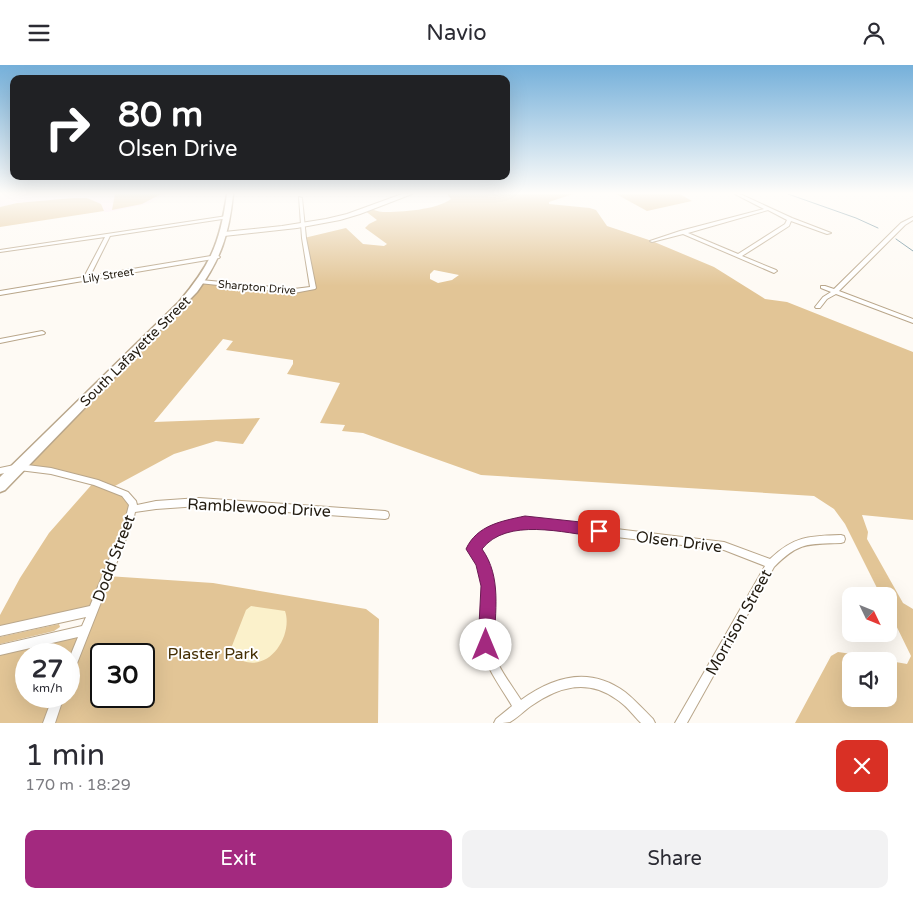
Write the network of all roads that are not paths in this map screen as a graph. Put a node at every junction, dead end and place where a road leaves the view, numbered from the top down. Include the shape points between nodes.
1 (176, 225) edge
2 (226, 225) edge
3 (303, 225) joint
4 (712, 225) edge
5 (787, 225) edge
6 (806, 225) edge
7 (901, 225) edge
8 (682, 233) junction
9 (829, 233) dead end
10 (224, 234) junction
11 (108, 235) junction
12 (652, 241) dead end
13 (0, 251) edge
14 (738, 256) junction
15 (217, 257) junction
16 (774, 271) dead end
17 (86, 279) junction
18 (201, 282) junction
19 (823, 287) dead end
20 (836, 291) junction
21 (0, 293) edge
22 (818, 307) dead end
23 (913, 321) edge
24 (42, 333) dead end
25 (0, 341) edge
26 (19, 467) junction
27 (0, 471) edge
28 (0, 486) edge
29 (133, 509) junction
30 (385, 515) dead end
31 (841, 539) dead end
32 (770, 564) junction
33 (93, 610) junction
34 (85, 630) junction
35 (0, 631) edge
36 (80, 643) edge
37 (0, 650) edge
38 (519, 707) junction
39 (55, 708) edge
40 (49, 723) edge
41 (500, 723) edge
42 (649, 723) edge
43 (681, 723) edge

1 - 11 street
2 - 10 main road, South Lafayette Street
3 - 10 street
3 - 18 street, Sharpton Drive via 313,289 294,291
4 - 8 street
5 - 14 street
6 - 9 street
7 - 20 street
8 - 12 street
8 - 14 street
10 - 15 main road, South Lafayette Street
11 - 13 street
11 - 17 street
14 - 16 street
15 - 17 street, Lily Street
15 - 18 main road, South Lafayette Street
17 - 21 street, Lily Street
18 - 26 main road, South Lafayette Street
19 - 20 street
20 - 22 street
20 - 23 street
24 - 25 street
26 - 27 street, Dodd Street
26 - 28 main road, South Lafayette Street
26 - 29 street, Dodd Street via 50,471 112,487 131,499
29 - 30 street, Ramblewood Drive via 199,502
29 - 33 street, Dodd Street
31 - 32 street, Morrison Street via 804,540
32 - 38 street, Olsen Drive via 724,546 525,522 497,528 473,549 483,563 488,586 486,645
32 - 43 street, Morrison Street
33 - 34 street, Dodd Street
33 - 35 street
34 - 36 street, Dodd Street
34 - 37 street
38 - 41 street
38 - 42 street via 553,687 586,680 618,693
39 - 40 street

